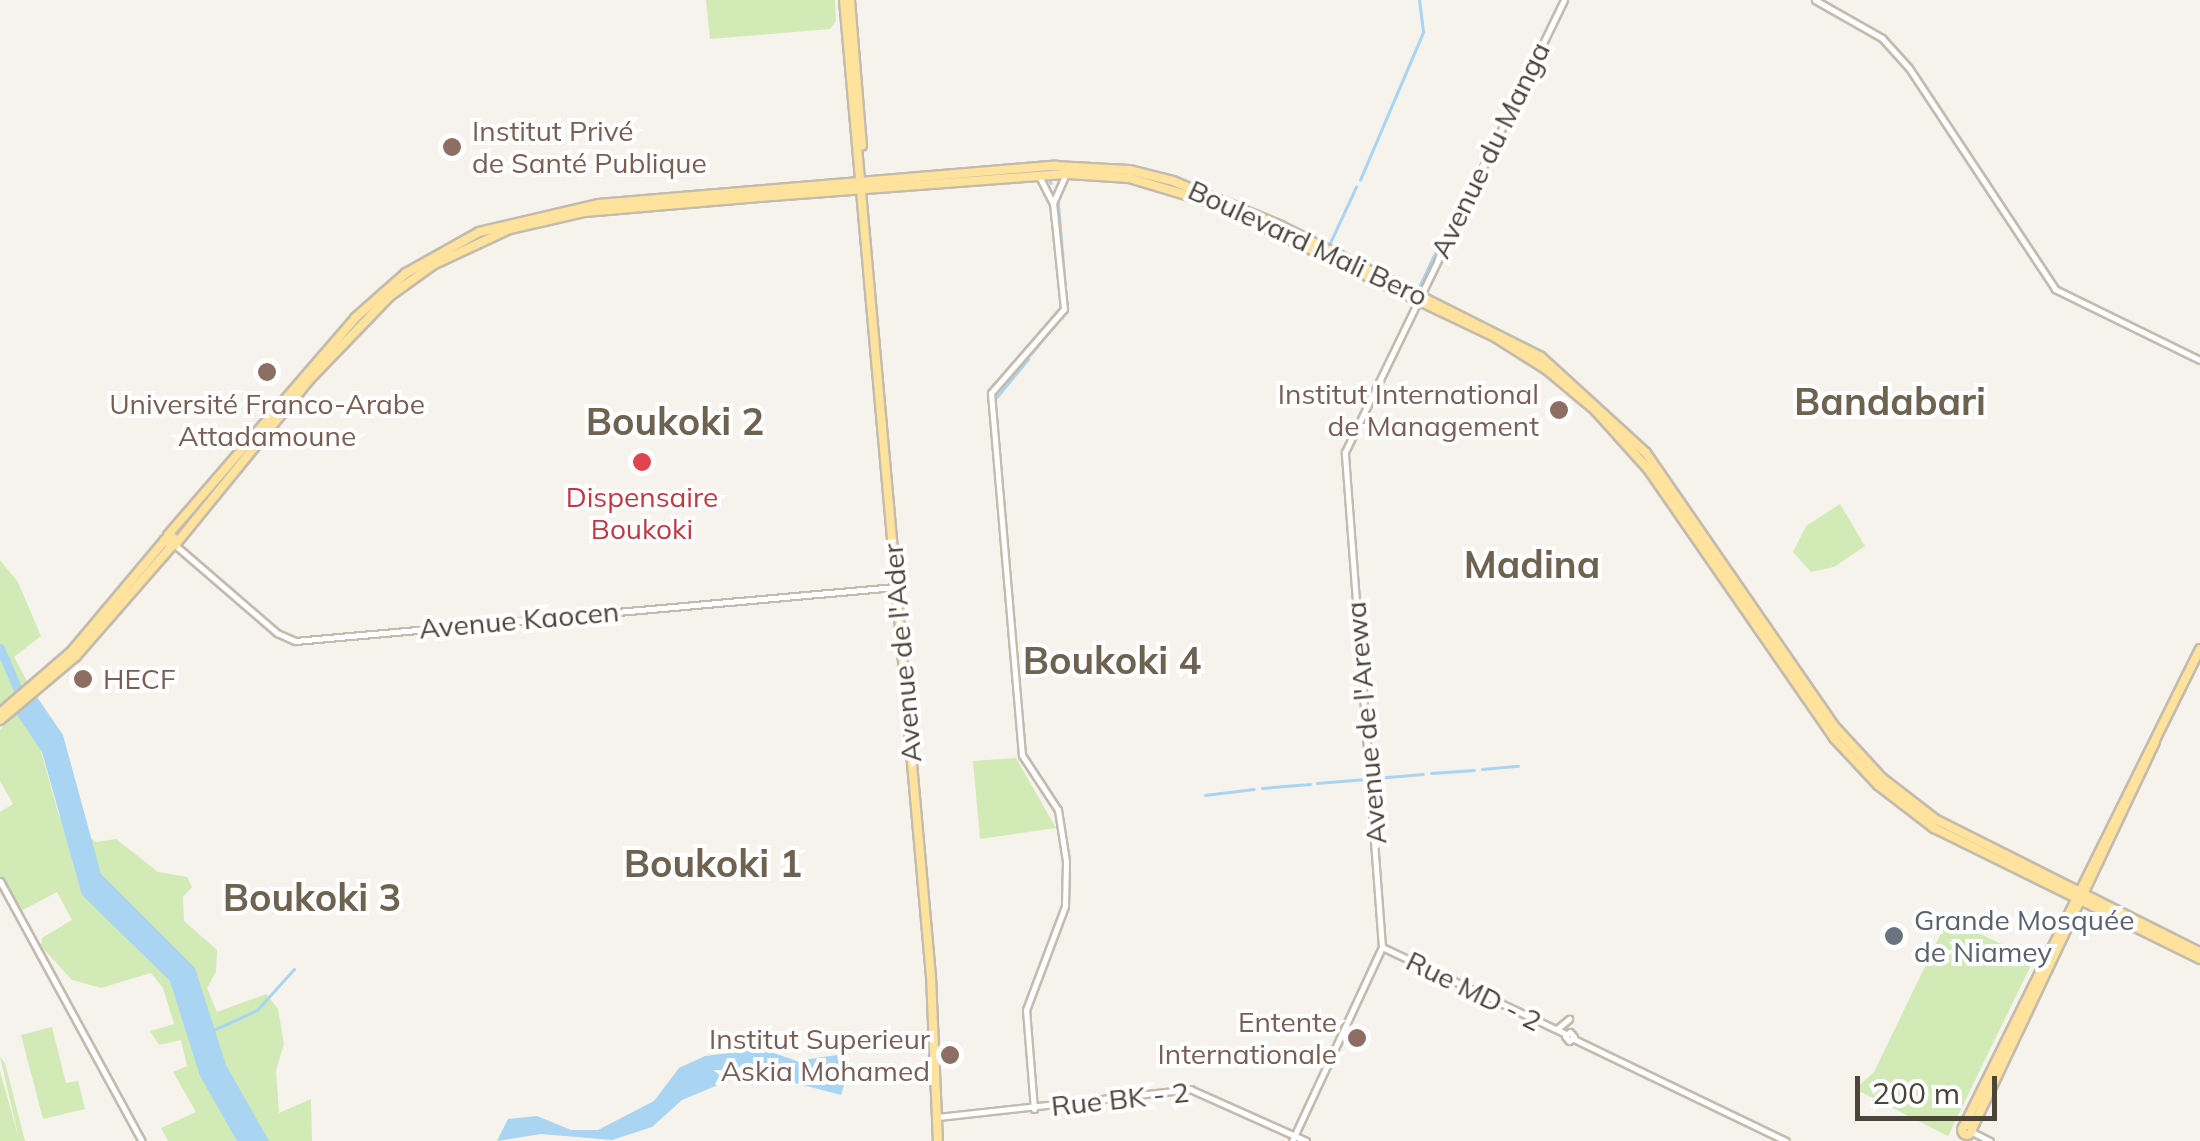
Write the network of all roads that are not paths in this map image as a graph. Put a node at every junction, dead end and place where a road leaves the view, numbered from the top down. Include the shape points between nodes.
1 (847, 0) edge
2 (1564, 0) edge
3 (1815, 0) edge
4 (1068, 174) junction
5 (1037, 176) junction
6 (862, 186) junction
7 (1053, 204) junction
8 (1418, 297) junction
9 (2200, 360) edge
10 (171, 542) junction
11 (898, 586) junction
12 (2200, 649) edge
13 (0, 716) edge
14 (0, 881) edge
15 (2080, 898) junction
16 (1382, 947) junction
17 (2200, 955) edge
18 (1569, 1019) dead end
19 (1556, 1030) junction
20 (1034, 1109) junction
21 (936, 1116) junction
22 (1966, 1134) edge
23 (1294, 1138) edge
24 (1786, 1140) edge
25 (142, 1141) edge
26 (936, 1141) edge
27 (1306, 1141) edge
28 (1990, 1141) edge

1 - 6 main road, Avenue de l'Ader
2 - 8 street, Avenue du Manga
3 - 9 street via 1882,38 1909,68 2055,289
4 - 5 main road, Boulevard Mali Bero
4 - 7 street via 1056,186
4 - 8 main road, Boulevard Mali Bero via 1170,188
5 - 6 main road, Boulevard Mali Bero
5 - 7 street
6 - 8 main road, Boulevard Mali Bero via 1055,166 1129,170 1216,197
6 - 10 main road, Boulevard Mali Bero via 585,212 481,240 390,296 258,436
6 - 11 main road, Avenue de l'Ader
7 - 20 street via 1064,309 991,393 1022,755 1058,810 1066,862 1065,906 1026,1010
8 - 15 main road, Boulevard Mali Bero via 1521,344 1601,405 1654,464 1764,631 1862,758 1909,801 1972,844
8 - 16 street, Avenue de l'Arewa via 1344,457
10 - 11 street, Avenue Kaocen via 290,640
10 - 13 main road, Boulevard Mali Bero via 70,652
11 - 21 main road, Avenue de l'Ader
12 - 15 main road
14 - 25 street
15 - 17 main road, Boulevard Mali Bero
15 - 22 main road
16 - 19 street, Rue MD - 2
16 - 23 street, Avenue de l'Arewa
18 - 19 street
19 - 24 street, Rue MD - 2
20 - 21 street, Rue BK - 2
20 - 23 street, Rue BK - 2 via 1196,1089
21 - 26 main road, Avenue de l'Ader
22 - 28 street
23 - 27 street, Rue BK - 2

